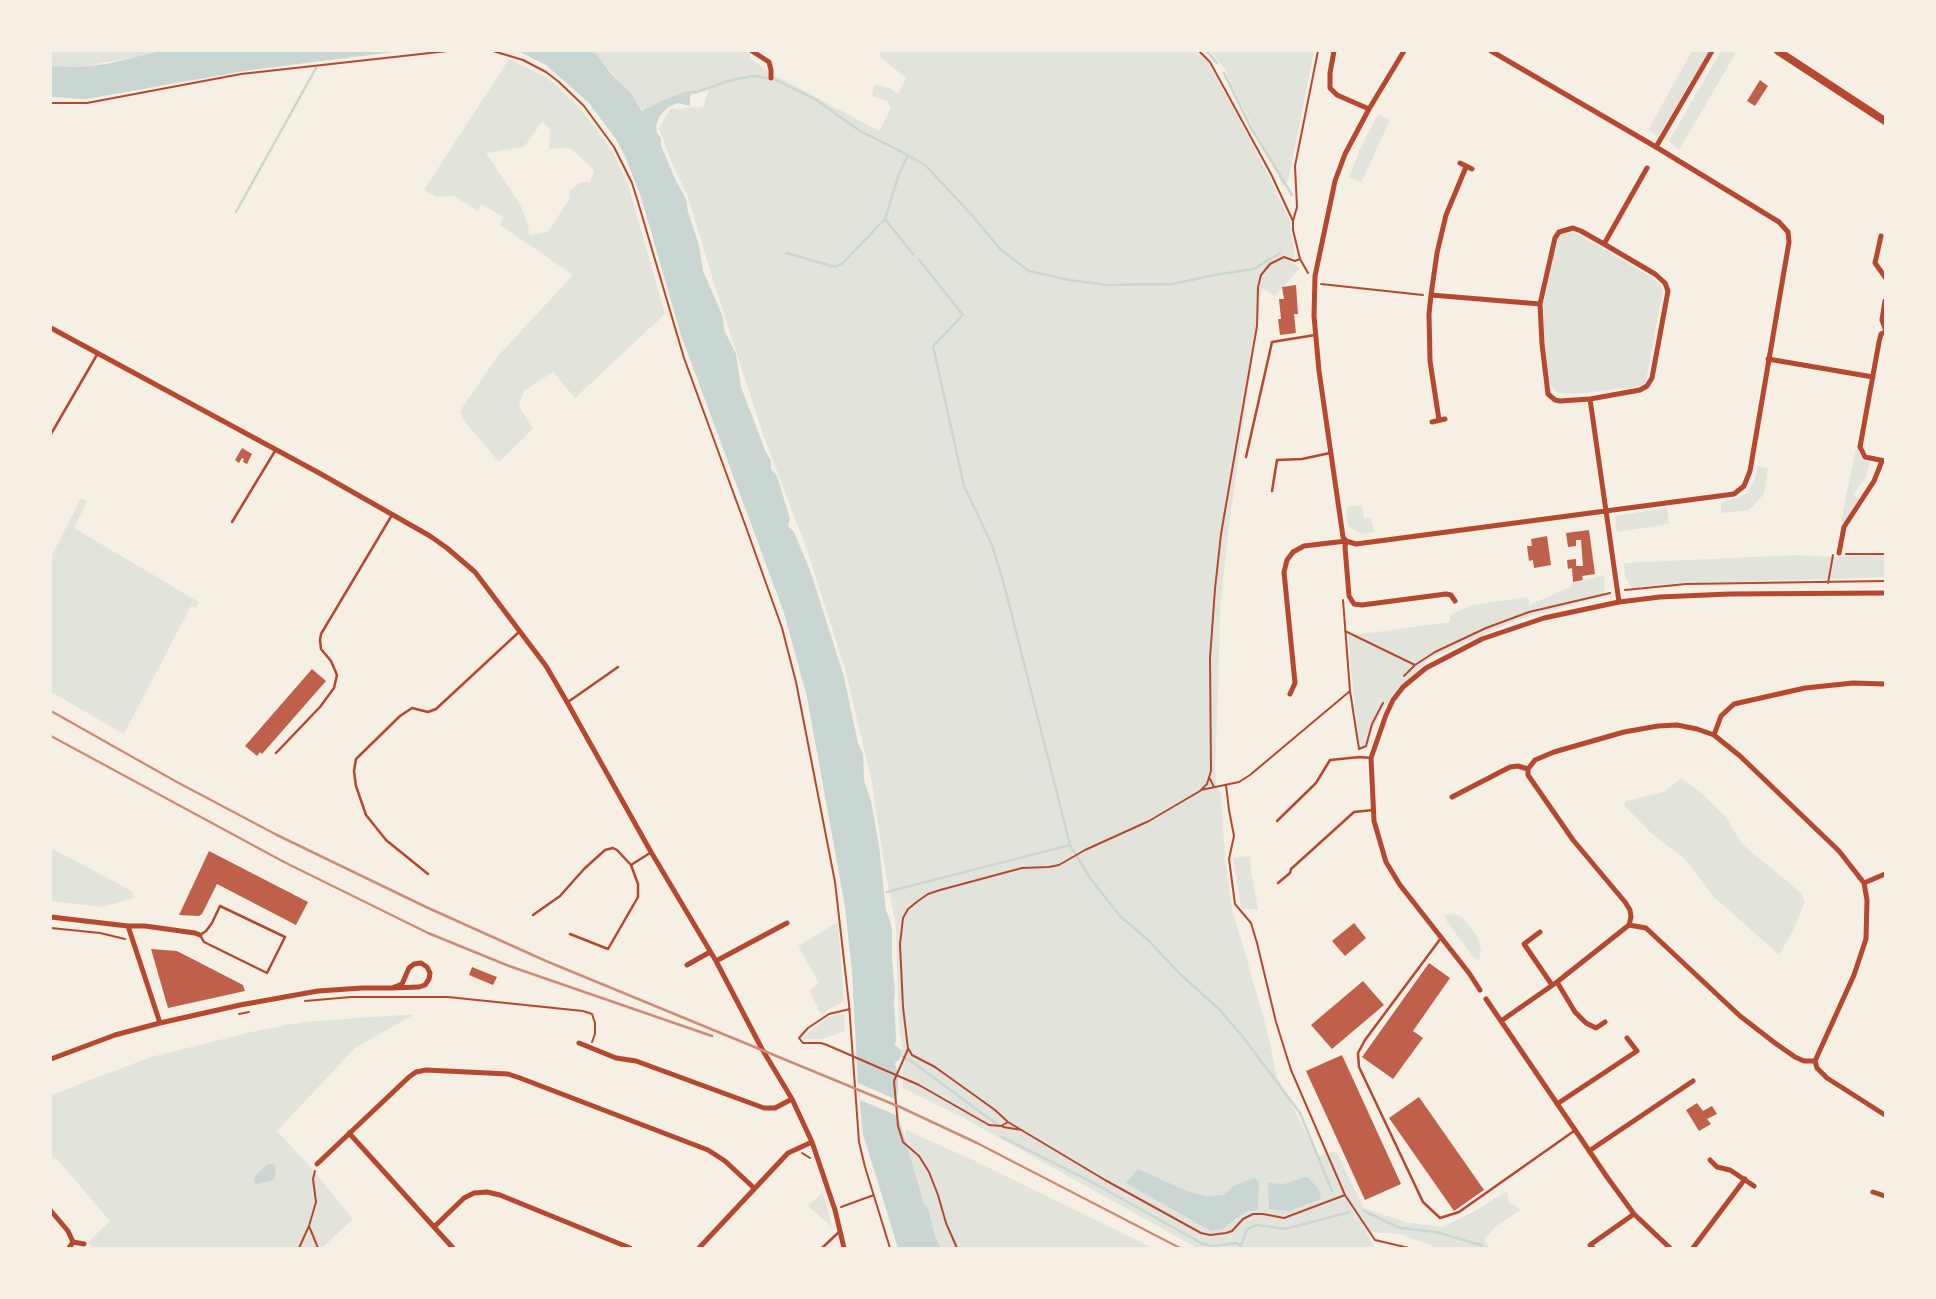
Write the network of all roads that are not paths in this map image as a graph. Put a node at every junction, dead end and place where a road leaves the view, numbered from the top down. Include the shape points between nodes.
1 (752, 51) edge
2 (1334, 51) edge
3 (1404, 51) edge
4 (1491, 51) edge
5 (1712, 51) edge
6 (1778, 51) edge
7 (771, 78) dead end
8 (1369, 109) junction
9 (1885, 121) edge
10 (1656, 147) junction
11 (1460, 163) dead end
12 (1647, 168) dead end
13 (1881, 236) dead end
14 (1604, 244) junction
15 (1885, 277) edge
16 (1431, 296) junction
17 (1885, 301) edge
18 (1540, 304) junction
19 (51, 328) edge
20 (1885, 330) edge
21 (1315, 335) junction
22 (98, 353) junction
23 (1768, 359) junction
24 (1873, 377) junction
25 (1590, 399) junction
26 (1432, 422) dead end
27 (51, 434) edge
28 (275, 451) junction
29 (1330, 453) junction
30 (1246, 457) dead end
31 (1883, 461) edge
32 (1272, 491) dead end
33 (1606, 511) junction
34 (392, 515) junction
35 (232, 522) dead end
36 (1346, 541) junction
37 (1838, 553) road end
38 (1885, 593) edge
39 (1454, 601) dead end
40 (1619, 602) junction
41 (520, 631) junction
42 (618, 667) dead end
43 (1885, 684) edge
44 (1290, 694) dead end
45 (567, 702) junction
46 (1714, 735) junction
47 (276, 753) dead end
48 (1371, 758) junction
49 (1528, 769) junction
50 (1452, 797) dead end
51 (1374, 810) junction
52 (1277, 821) dead end
53 (652, 852) junction
54 (630, 865) junction
55 (428, 874) dead end
56 (1885, 874) edge
57 (1278, 883) dead end
58 (1864, 883) junction
59 (533, 915) dead end
60 (51, 917) edge
61 (787, 923) dead end
62 (1629, 925) junction
63 (128, 926) junction
64 (1540, 932) dead end
65 (570, 934) dead end
66 (200, 935) junction
67 (1442, 937) junction
68 (710, 952) junction
69 (716, 961) junction
70 (687, 965) dead end
71 (406, 974) junction
72 (1554, 984) junction
73 (419, 987) junction
74 (392, 988) junction
75 (1480, 990) dead end
76 (1486, 999) dead end
77 (1501, 1021) junction
78 (1605, 1022) dead end
79 (160, 1023) junction
80 (1628, 1038) dead end
81 (579, 1042) dead end
82 (51, 1059) edge
83 (1815, 1061) junction
84 (1693, 1081) dead end
85 (792, 1099) junction
86 (1557, 1104) junction
87 (1885, 1115) edge
88 (1575, 1130) junction
89 (349, 1133) junction
90 (812, 1142) junction
91 (1589, 1152) junction
92 (1710, 1160) dead end
93 (317, 1164) road end
94 (1745, 1179) junction
95 (1754, 1186) dead end
96 (754, 1188) junction
97 (1885, 1189) edge
98 (1874, 1192) dead end
99 (1883, 1196) edge
100 (51, 1211) edge
101 (1634, 1214) junction
102 (434, 1227) junction
103 (840, 1231) junction
104 (74, 1242) junction
105 (84, 1244) dead end
106 (69, 1248) edge
107 (453, 1248) edge
108 (630, 1248) edge
109 (699, 1248) edge
110 (822, 1248) edge
111 (844, 1248) edge
112 (1593, 1248) edge
113 (1670, 1248) edge
114 (1693, 1248) edge

1 - 7 street via 769,62
2 - 8 street via 1330,88 1337,95
3 - 8 street
4 - 10 street
5 - 10 street
6 - 9 main road
8 - 21 street via 1335,181 1315,276
10 - 23 street via 1779,222 1788,232 1789,242
11 - 16 street via 1469,168 1446,215
12 - 14 street
13 - 15 street via 1875,263
14 - 18 street via 1573,228 1559,232
14 - 25 street via 1654,274 1665,283 1668,291 1652,378 1647,386
16 - 18 street
16 - 26 street via 1430,361 1442,420
17 - 20 street via 1882,320
18 - 25 street via 1548,394 1560,401
19 - 22 street
20 - 24 street via 1879,342
21 - 29 street
21 - 30 lane via 1272,342
22 - 27 lane
22 - 28 street
23 - 24 street
23 - 33 street via 1750,470 1740,490 1734,494
24 - 31 street via 1860,447 1865,457
25 - 33 street
28 - 34 street
28 - 35 lane
29 - 32 lane via 1277,460
29 - 36 street via 1341,530
31 - 37 street via 1844,527
33 - 36 street via 1356,544
33 - 40 street
34 - 41 street via 434,539 467,565
34 - 47 lane via 321,634 321,649 337,675 334,688
36 - 39 street via 1348,589 1354,604 1446,594 1451,595
36 - 44 street via 1304,546 1287,560 1284,588 1294,683
38 - 40 street via 1729,594
40 - 48 street via 1509,629 1426,668 1393,700
41 - 45 street
41 - 55 lane via 436,708 428,712 412,708 356,759 356,786 366,815 386,840
42 - 45 lane
43 - 46 street via 1853,683 1805,688 1734,704 1721,716
45 - 53 street
46 - 49 street via 1677,725 1624,732 1535,760
46 - 58 street via 1839,851
48 - 51 street
48 - 52 lane via 1330,760 1316,783
49 - 50 street via 1510,767
49 - 62 street via 1534,786 1573,840 1626,902 1631,916
51 - 57 lane via 1354,812
51 - 67 street via 1386,862 1400,885
53 - 54 lane
53 - 68 street
54 - 59 lane via 617,850 605,850 560,896
54 - 65 lane via 638,884 638,897 608,949
56 - 58 street
58 - 83 street via 1866,939 1854,975
60 - 63 street
61 - 69 street
62 - 72 street
62 - 83 street via 1646,928 1740,1016 1775,1043 1800,1059
63 - 66 street
63 - 79 street
64 - 72 street via 1524,944
66 - 66 lane via 212,923 220,906 284,937 267,973 204,942
67 - 75 street
67 - 88 lane via 1358,1053 1359,1067 1423,1202 1440,1218 1459,1212
68 - 69 street
68 - 70 street
69 - 85 street
71 - 73 street via 412,985
71 - 73 street via 414,964 427,967 429,979
71 - 74 street via 402,984
72 - 77 street
72 - 78 street via 1586,1023 1596,1028
73 - 74 street
74 - 79 street via 318,991
76 - 77 street
77 - 86 street
79 - 82 street via 115,1035
80 - 86 street via 1637,1051
81 - 85 street via 616,1058 636,1061 764,1108 775,1108
83 - 87 street via 1816,1068 1827,1078
84 - 91 street
85 - 90 street
86 - 88 street
88 - 91 street
89 - 93 street
89 - 96 street via 416,1072 508,1074 708,1150
89 - 102 street
90 - 96 street via 788,1153
90 - 103 street
91 - 101 street
92 - 94 street via 1717,1167
94 - 95 street
94 - 114 street
96 - 109 street
97 - 99 street
98 - 99 street
100 - 104 street
101 - 112 street via 1590,1245
101 - 113 street
102 - 107 street
102 - 108 street via 464,1198 487,1192
103 - 110 lane
103 - 111 street
104 - 105 street
104 - 106 street

